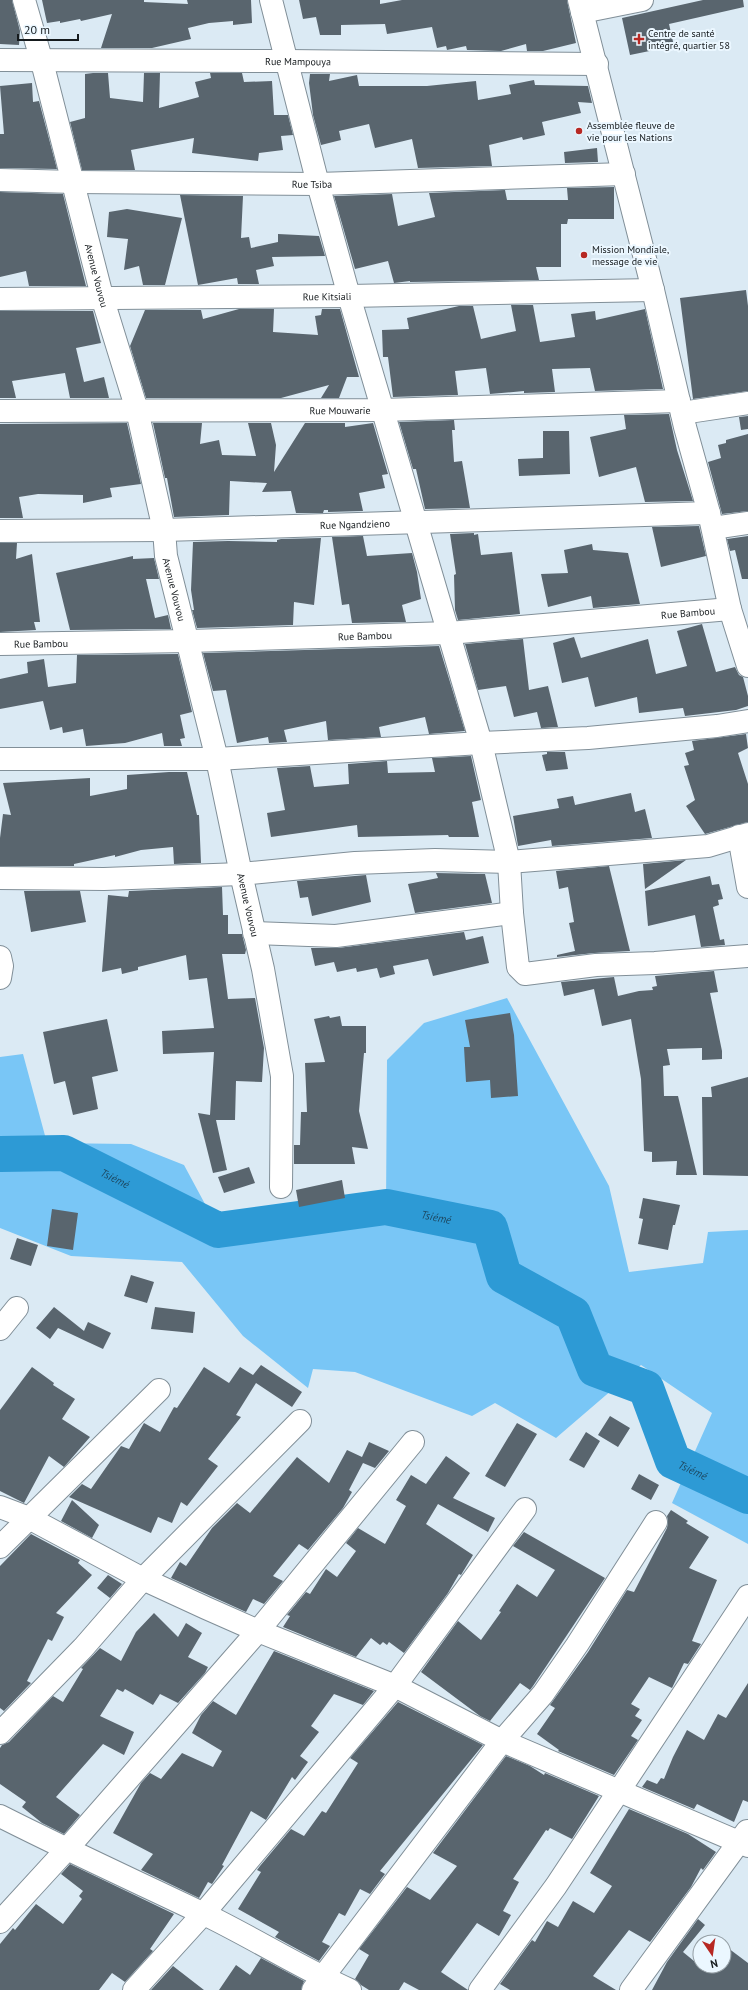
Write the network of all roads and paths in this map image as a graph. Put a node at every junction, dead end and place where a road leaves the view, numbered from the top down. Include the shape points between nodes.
1 (24, 0) edge
2 (271, 0) edge
3 (642, 0) edge
4 (581, 6) edge
5 (0, 60) edge
6 (287, 61) junction
7 (42, 62) junction
8 (597, 64) junction
9 (624, 174) junction
10 (0, 180) edge
11 (74, 182) junction
12 (318, 184) junction
13 (653, 290) junction
14 (350, 296) junction
15 (0, 299) edge
16 (103, 300) junction
17 (748, 403) edge
18 (681, 407) junction
19 (138, 410) junction
20 (382, 410) junction
21 (0, 411) edge
22 (711, 520) junction
23 (415, 523) junction
24 (748, 523) edge
25 (164, 530) junction
26 (0, 531) edge
27 (730, 609) junction
28 (448, 633) junction
29 (189, 641) junction
30 (745, 642) edge
31 (0, 644) edge
32 (748, 666) edge
33 (748, 721) edge
34 (481, 743) junction
35 (217, 759) junction
36 (0, 760) edge
37 (744, 835) edge
38 (509, 862) junction
39 (241, 874) junction
40 (0, 878) edge
41 (748, 887) edge
42 (512, 913) junction
43 (254, 933) junction
44 (748, 956) edge
45 (0, 957) edge
46 (0, 978) edge
47 (281, 1187) dead end
48 (17, 1308) dead end
49 (0, 1329) edge
50 (159, 1390) dead end
51 (300, 1421) dead end
52 (413, 1442) dead end
53 (0, 1507) edge
54 (525, 1509) dead end
55 (29, 1518) junction
56 (656, 1522) dead end
57 (0, 1547) edge
58 (143, 1579) junction
59 (748, 1596) edge
60 (258, 1631) junction
61 (395, 1686) junction
62 (0, 1733) edge
63 (502, 1740) junction
64 (619, 1790) junction
65 (0, 1816) edge
66 (745, 1839) edge
67 (66, 1850) junction
68 (203, 1914) junction
69 (0, 1922) edge
70 (318, 1984) edge
71 (134, 1990) edge
72 (350, 1990) edge
73 (480, 1990) edge
74 (631, 1990) edge

1 - 7 street, Avenue Vouvou
2 - 6 street
3 - 4 street
4 - 8 street
5 - 7 street, Rue Mampouya
6 - 7 street, Rue Mampouya
6 - 8 street, Rue Mampouya
6 - 12 street
7 - 11 street, Avenue Vouvou
8 - 9 street
9 - 12 street, Rue Tsiba
9 - 13 street
10 - 11 street, Rue Tsiba
11 - 12 street, Rue Tsiba
11 - 16 street, Avenue Vouvou
12 - 14 street
13 - 14 street, Rue Kitsiali
13 - 18 street
14 - 16 street, Rue Kitsiali
14 - 20 street
15 - 16 street, Rue Kitsiali
16 - 19 street, Avenue Vouvou
17 - 18 street, Rue Mouwarie
18 - 20 street, Rue Mouwarie
18 - 22 street
19 - 20 street, Rue Mouwarie
19 - 21 street, Rue Mouwarie
19 - 25 street, Avenue Vouvou
20 - 23 street
22 - 23 street, Rue Ngandzieno
22 - 24 street, Rue Ngandzieno
22 - 27 street
23 - 25 street, Rue Ngandzieno
23 - 28 street
25 - 26 street, Rue Ngandzieno
25 - 29 street, Avenue Vouvou via 166,556
27 - 28 street, Rue Bambou
27 - 30 street
28 - 29 street, Rue Bambou
28 - 34 street
29 - 31 street, Rue Bambou
29 - 35 street, Avenue Vouvou
30 - 32 street
33 - 34 street via 588,738
34 - 35 street
34 - 38 street
35 - 36 street
35 - 39 street, Avenue Vouvou
37 - 38 street via 708,846
37 - 41 street
38 - 39 street via 435,860 356,863
38 - 42 street
39 - 40 street via 104,879
39 - 43 street, Avenue Vouvou
42 - 43 street via 336,936
42 - 44 street via 518,967 525,974 596,965
43 - 47 street, Avenue Vouvou via 282,1076
45 - 46 street
48 - 49 street
50 - 55 street
51 - 58 street
52 - 60 street
53 - 55 street
54 - 61 street
55 - 57 street
55 - 58 street
56 - 63 street via 543,1694
58 - 60 street
58 - 62 street via 83,1648
59 - 64 street
60 - 61 street
60 - 67 street
61 - 63 street
61 - 68 street
63 - 64 street
63 - 70 street
64 - 66 street
64 - 73 street via 556,1886
65 - 67 street
66 - 74 street
67 - 68 street
67 - 69 street
68 - 70 street
68 - 71 street
70 - 72 street

